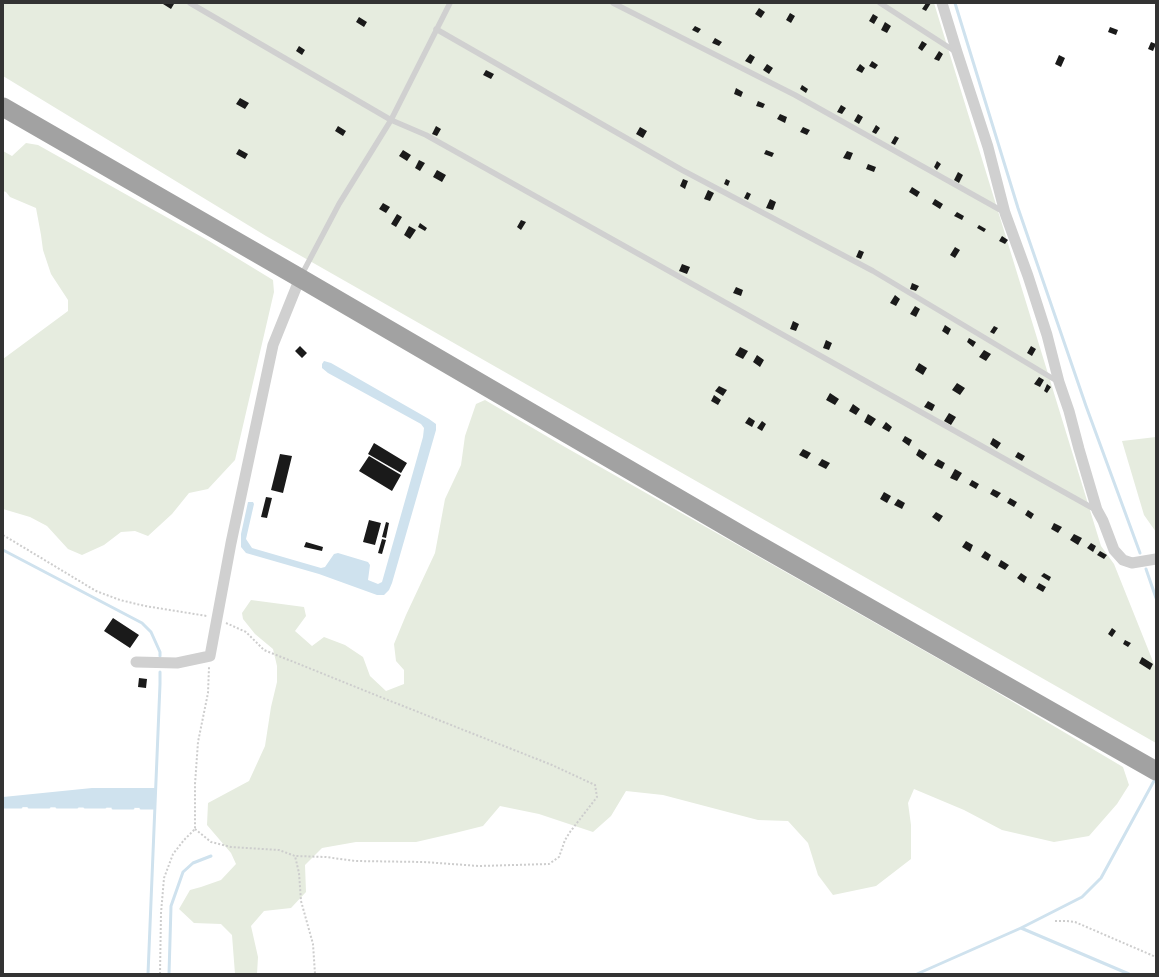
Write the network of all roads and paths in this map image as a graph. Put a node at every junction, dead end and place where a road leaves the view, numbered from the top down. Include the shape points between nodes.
1 (190, 3) edge
2 (613, 3) edge
3 (880, 3) edge
4 (942, 3) edge
5 (447, 4) edge
6 (436, 29) junction
7 (957, 52) junction
8 (3, 107) edge
9 (391, 120) junction
10 (1006, 213) junction
11 (300, 278) junction
12 (1059, 382) junction
13 (1096, 510) junction
14 (3, 535) edge
15 (1156, 559) edge
16 (217, 618) junction
17 (210, 656) junction
18 (136, 662) dead end
19 (1156, 771) edge
20 (195, 829) junction
21 (295, 856) junction
22 (1055, 921) dead end
23 (1156, 957) edge
24 (160, 974) edge
25 (315, 974) edge

1 - 9 lane
2 - 10 lane via 795,95
3 - 7 lane
4 - 7 street
5 - 6 lane
6 - 9 lane
6 - 12 lane via 682,170 873,271
7 - 10 street
8 - 11 highway
9 - 11 lane via 339,204
9 - 13 lane via 426,135
10 - 12 street via 1047,334
11 - 16 street via 273,345
11 - 19 highway via 755,543
12 - 13 street
13 - 15 street via 1114,550 1123,560 1132,563
14 - 16 path via 96,591 145,606
16 - 17 street
16 - 21 path via 246,632 264,650 552,765 595,785 597,797 570,832 559,857 549,864 479,866
17 - 18 street via 177,662
17 - 20 path via 208,693 198,742
20 - 21 path via 211,842 231,847 279,850
20 - 24 path via 173,854 164,878
21 - 25 path via 301,901 313,944
22 - 23 path via 1075,922

